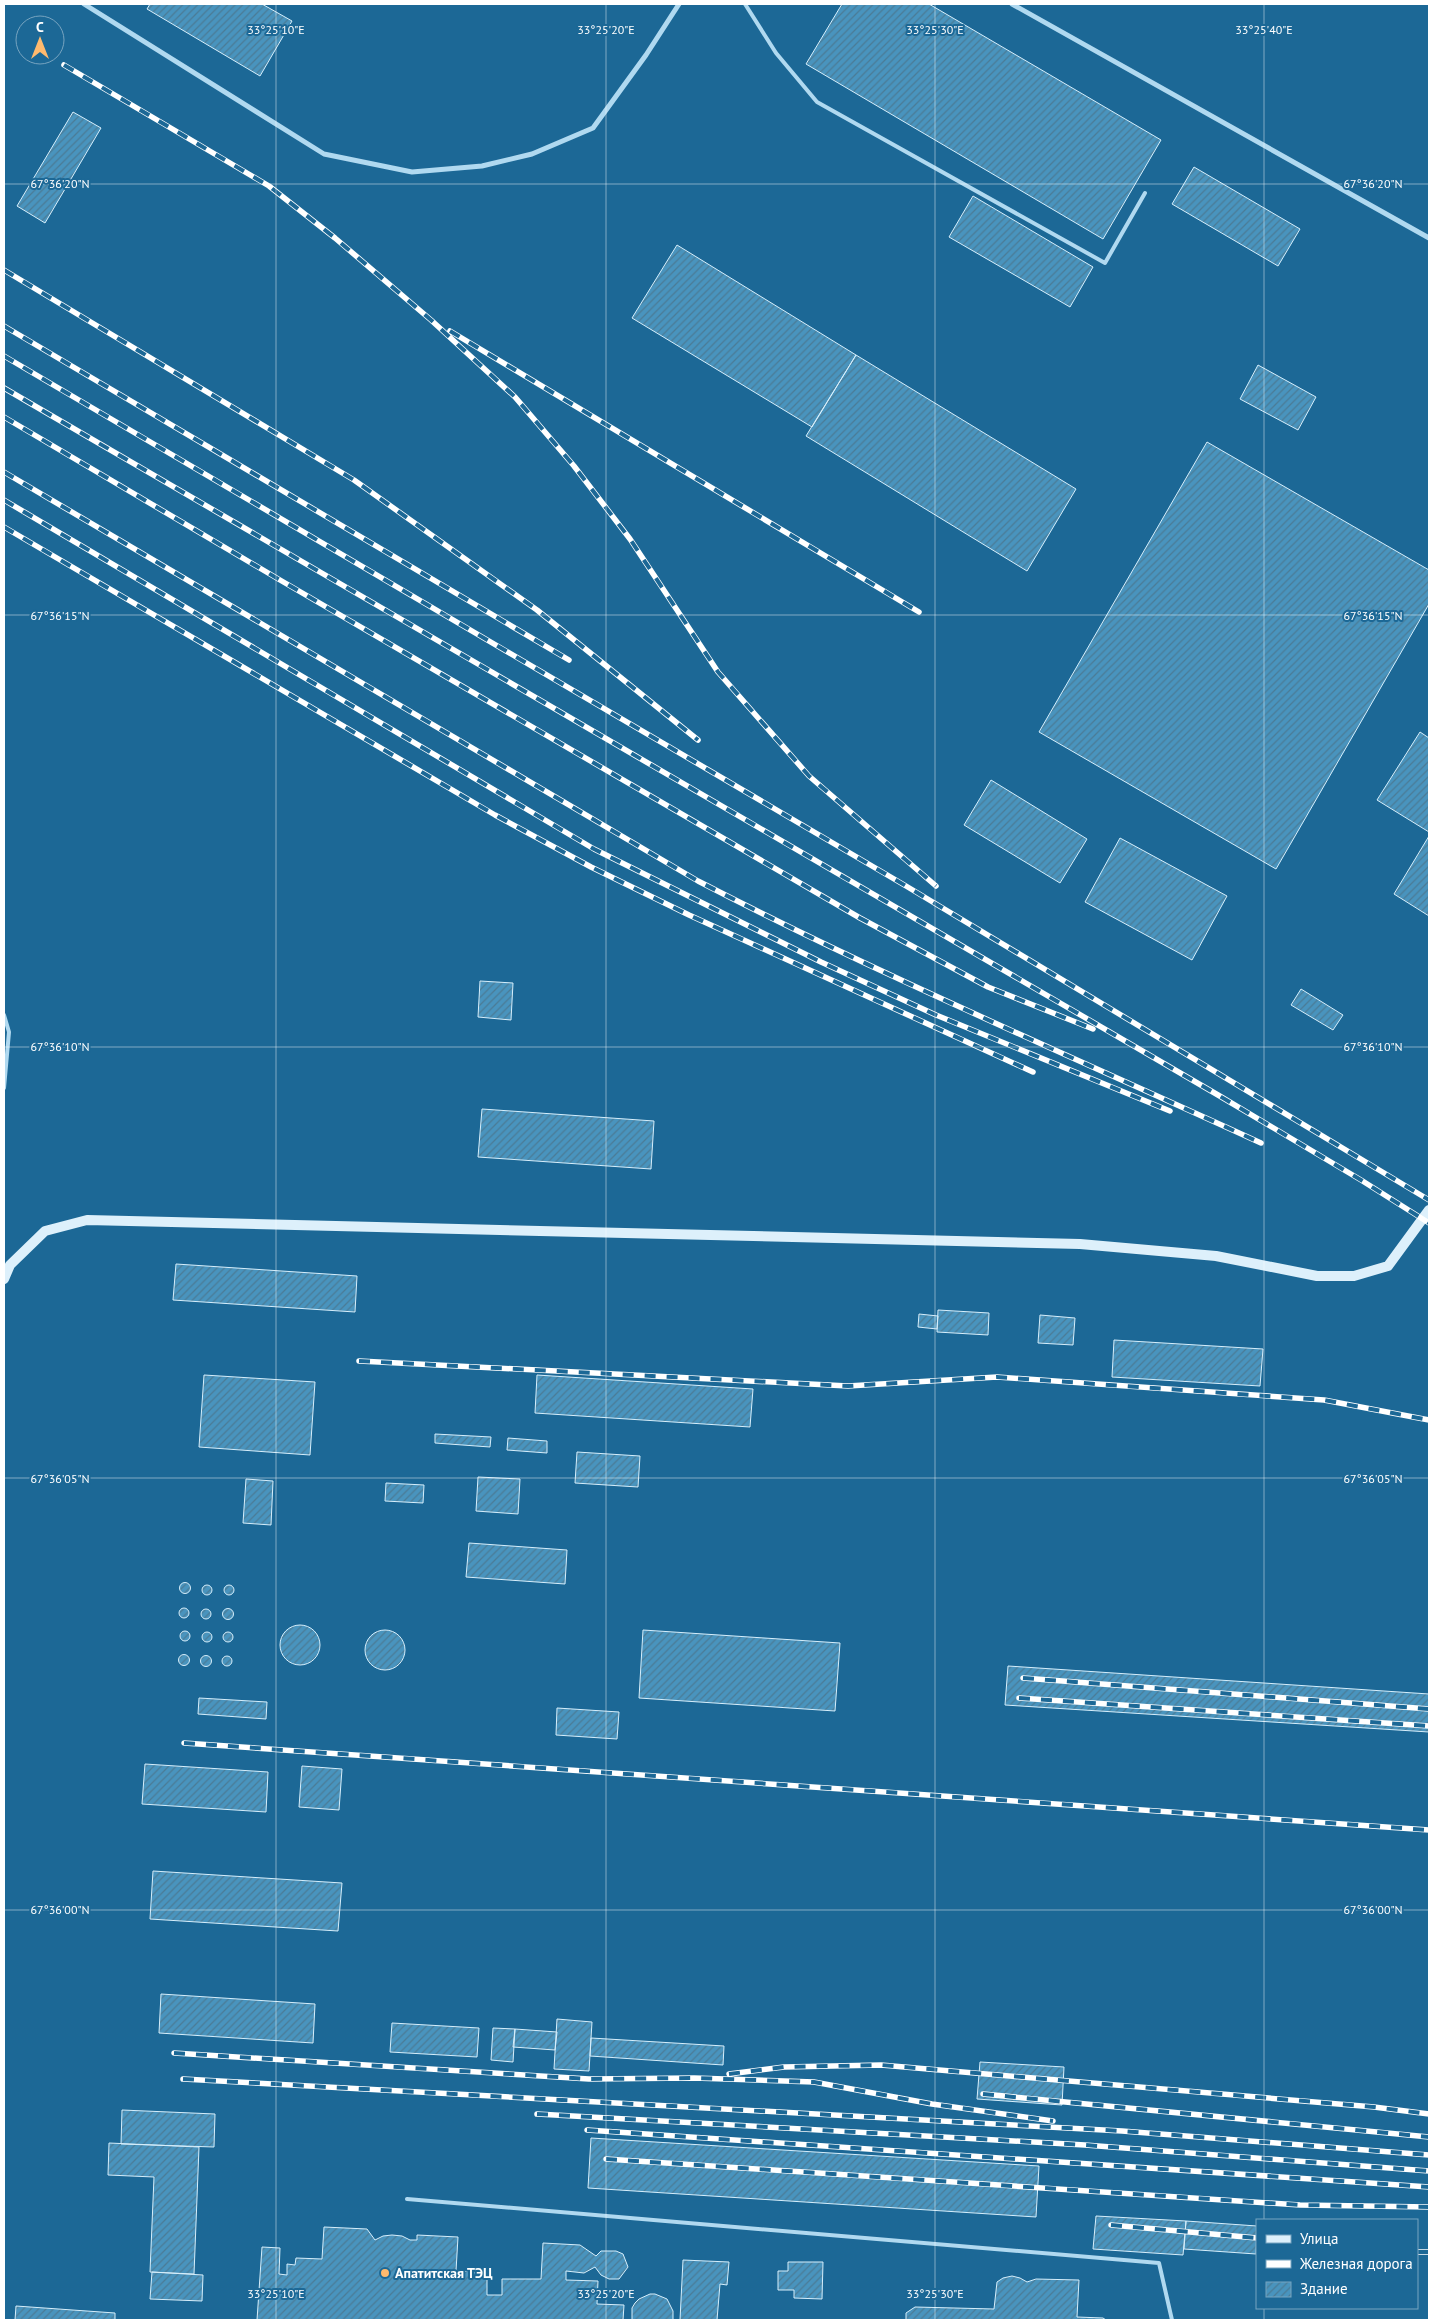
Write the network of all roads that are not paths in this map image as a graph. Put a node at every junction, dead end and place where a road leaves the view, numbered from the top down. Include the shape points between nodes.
1 (84, 4) edge
2 (679, 4) edge
3 (745, 4) edge
4 (1012, 4) edge
5 (1145, 193) dead end
6 (1429, 238) edge
7 (4, 1015) edge
8 (4, 1088) edge
9 (1429, 1210) edge
10 (4, 1279) edge
11 (407, 2199) dead end
12 (1172, 2320) edge

1 - 2 street via 324,154 412,172 482,166 532,154 592,128
3 - 5 lane via 776,53 818,102 1105,263
4 - 6 street
7 - 8 lane via 9,1032
9 - 10 street via 1388,1266 1354,1276 1317,1276 1216,1256 1080,1244 87,1220 45,1232 10,1265
11 - 12 lane via 1160,2263

